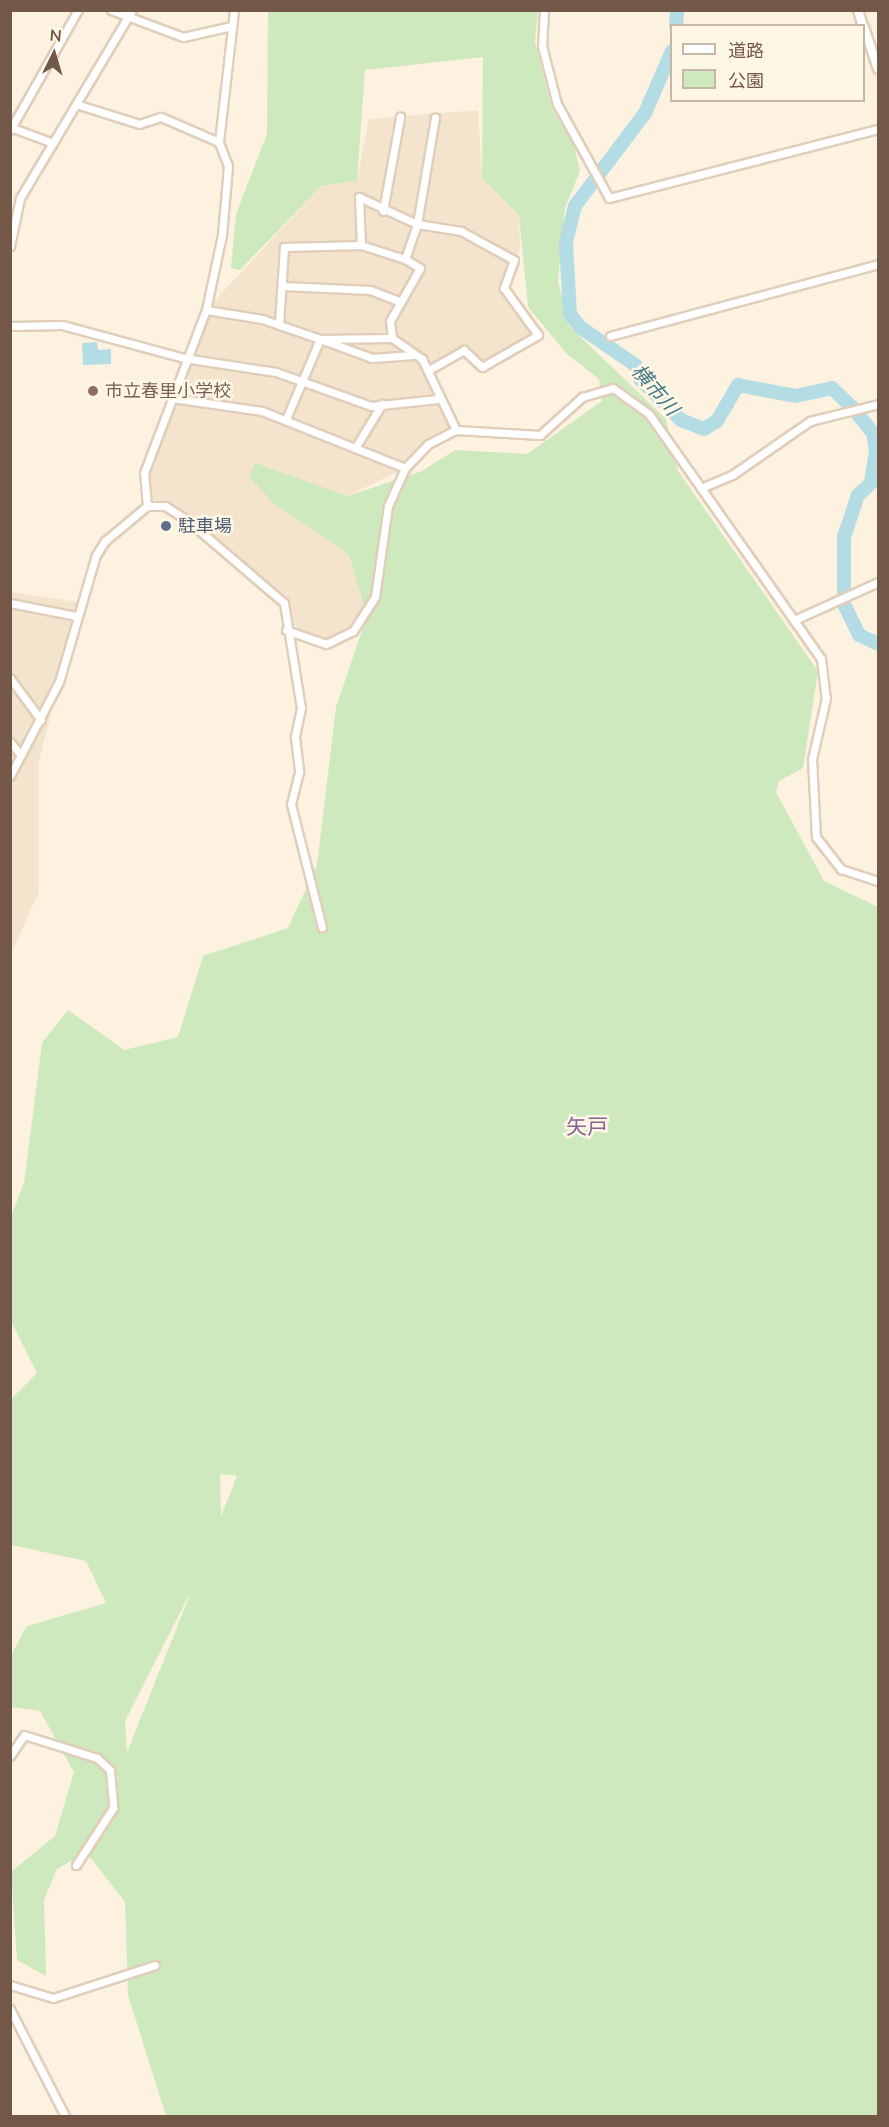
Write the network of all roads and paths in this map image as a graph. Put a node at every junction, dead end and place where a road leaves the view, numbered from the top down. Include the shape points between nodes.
1 (78, 10) edge
2 (111, 10) edge
3 (132, 10) edge
4 (234, 10) edge
5 (544, 10) edge
6 (129, 20) junction
7 (232, 26) junction
8 (865, 31) edge
9 (879, 69) edge
10 (76, 104) junction
11 (400, 117) dead end
12 (435, 118) dead end
13 (11, 128) edge
14 (879, 129) edge
15 (219, 142) junction
16 (53, 143) junction
17 (383, 211) junction
18 (12, 224) edge
19 (417, 224) junction
20 (361, 245) junction
21 (10, 246) edge
22 (405, 259) junction
23 (879, 264) edge
24 (283, 286) junction
25 (399, 302) junction
26 (206, 310) junction
27 (279, 324) junction
28 (10, 326) edge
29 (610, 336) dead end
30 (392, 338) junction
31 (320, 339) junction
32 (413, 355) junction
33 (184, 358) junction
34 (429, 370) junction
35 (303, 381) junction
36 (172, 398) junction
37 (438, 399) junction
38 (382, 404) junction
39 (879, 404) edge
40 (286, 419) junction
41 (456, 430) junction
42 (355, 448) junction
43 (405, 468) junction
44 (701, 488) junction
45 (147, 506) junction
46 (879, 582) edge
47 (10, 603) edge
48 (76, 616) junction
49 (794, 620) junction
50 (286, 630) junction
51 (10, 678) edge
52 (41, 720) junction
53 (10, 742) edge
54 (21, 755) junction
55 (10, 776) edge
56 (879, 880) edge
57 (322, 927) dead end
58 (10, 1756) edge
59 (76, 1865) dead end
60 (155, 1965) dead end
61 (10, 1980) edge
62 (11, 1985) edge
63 (10, 2009) edge
64 (65, 2116) edge

1 - 13 street
2 - 6 street
3 - 6 street
4 - 7 street
5 - 14 street via 542,46 557,104 609,198 620,199
6 - 7 street via 183,37
6 - 10 street
7 - 15 street
8 - 9 street
10 - 15 street via 139,124 161,117
10 - 16 street
11 - 17 street
12 - 19 street
13 - 16 street
15 - 26 street via 228,166 222,236
16 - 18 street via 20,198
17 - 19 street
17 - 20 street via 359,197
18 - 21 street
19 - 22 street
19 - 34 street via 461,231 514,260 504,288 538,335 482,368 464,350
20 - 22 street
20 - 24 street via 284,247
22 - 25 street via 420,268
23 - 29 street
24 - 25 street via 370,290
24 - 27 street
25 - 30 street via 390,321
26 - 27 street
26 - 33 street
27 - 31 street
28 - 33 street via 62,325
30 - 31 street
30 - 32 street
31 - 32 street via 372,358
31 - 35 street
32 - 34 street
33 - 35 street via 248,366
33 - 36 street
34 - 37 street
35 - 38 street via 348,402
35 - 40 street
36 - 40 street
36 - 45 street via 144,473
37 - 38 street
37 - 41 street
38 - 42 street
39 - 44 street via 810,420 746,466
40 - 42 street
41 - 43 street via 428,444
41 - 44 street via 540,435 582,397 614,388 649,414
42 - 43 street
43 - 50 street via 388,506 380,580 367,612 336,643
44 - 49 street
45 - 48 street via 105,541
45 - 50 street via 165,506 186,519 254,581 276,592 284,603
46 - 49 street
47 - 48 street
48 - 52 street via 59,682
49 - 56 street via 821,659 827,682 812,759 816,837 842,869
50 - 57 street via 301,708 295,737 299,772 291,804
51 - 52 street
52 - 54 street
53 - 54 street
54 - 55 street
58 - 59 street via 24,1735 89,1754 110,1770 113,1808
60 - 62 street via 53,1998
61 - 62 street
63 - 64 street

